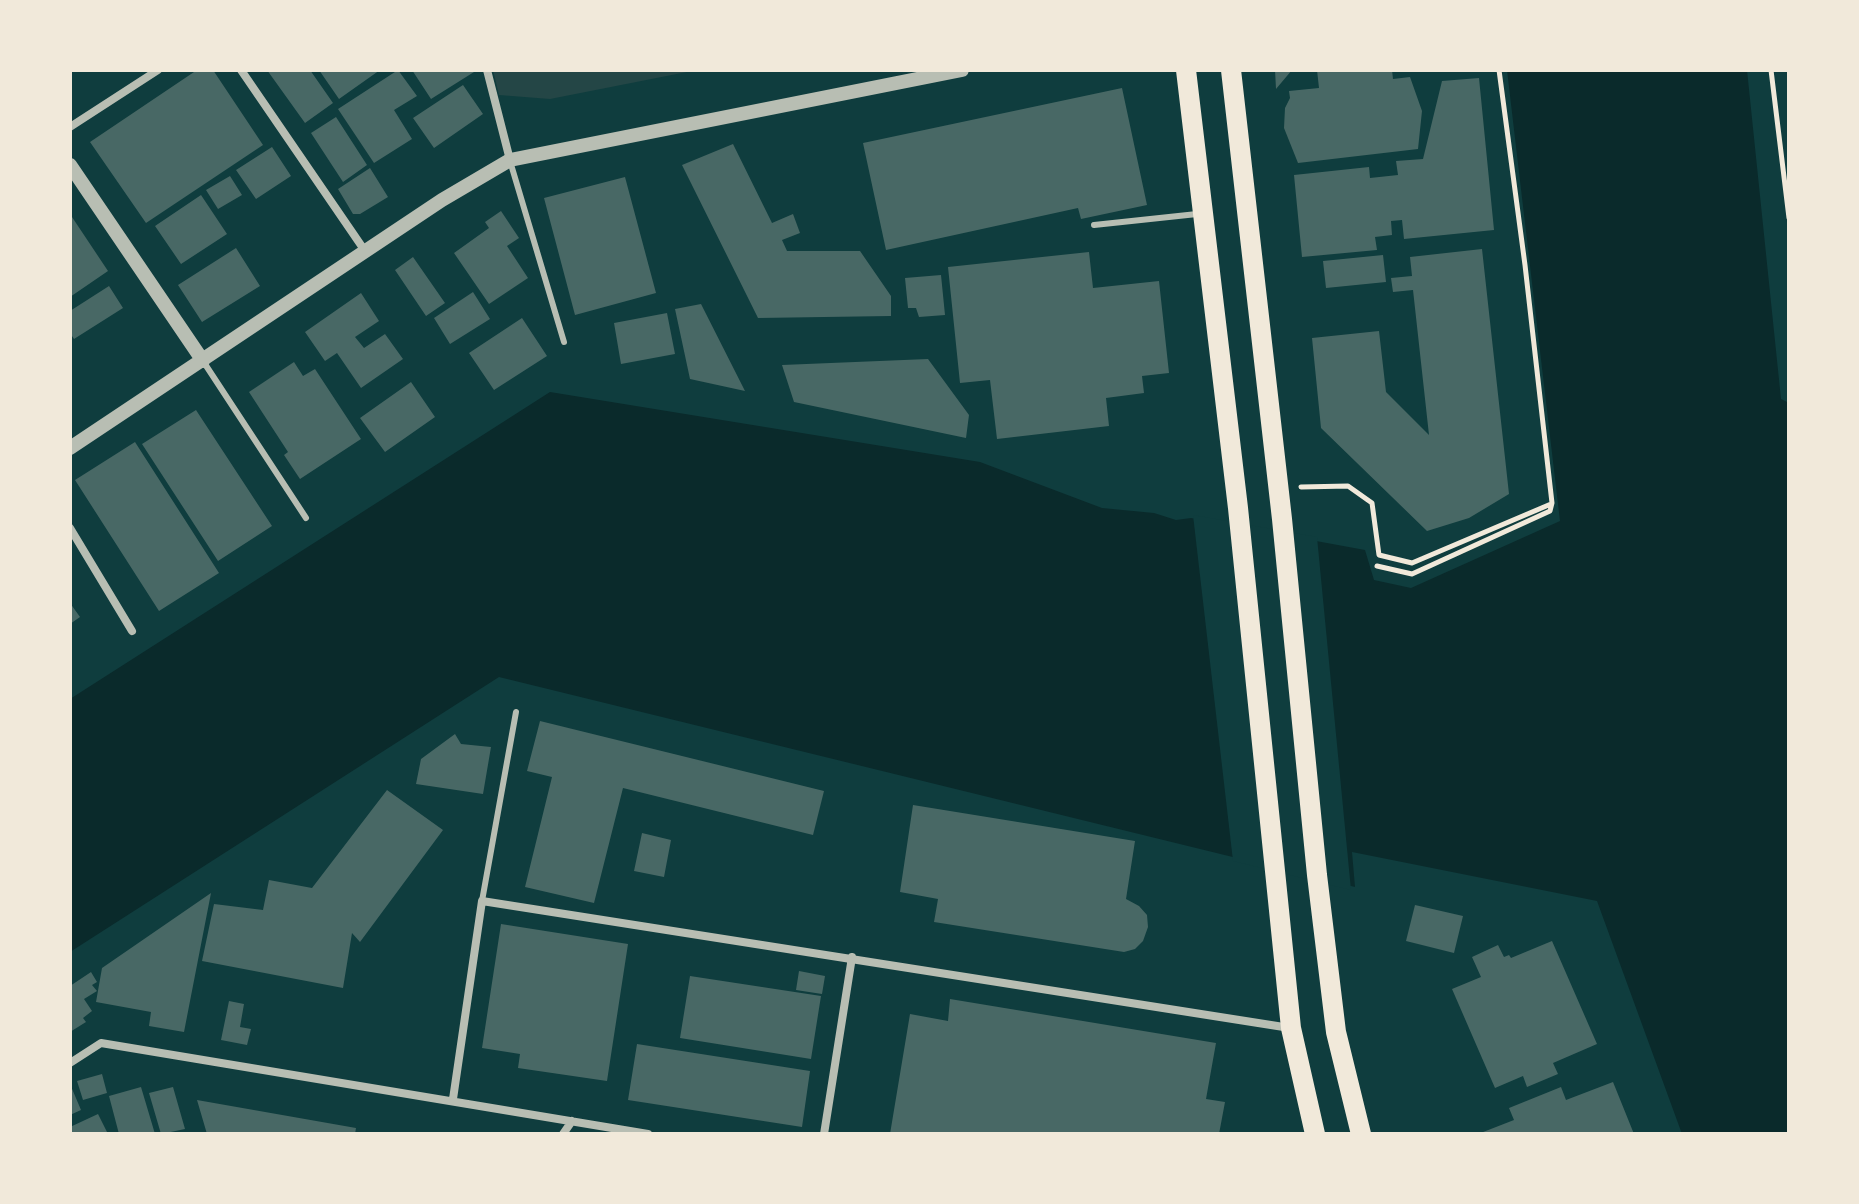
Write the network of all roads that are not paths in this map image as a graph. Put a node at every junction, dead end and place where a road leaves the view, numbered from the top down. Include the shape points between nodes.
1 (158, 70) edge
2 (241, 70) edge
3 (487, 70) edge
4 (962, 70) edge
5 (1186, 70) edge
6 (1231, 70) edge
7 (70, 127) edge
8 (510, 160) junction
9 (70, 165) edge
10 (1203, 213) junction
11 (1094, 225) dead end
12 (365, 251) junction
13 (564, 342) dead end
14 (203, 361) junction
15 (70, 448) edge
16 (306, 518) dead end
17 (70, 528) edge
18 (132, 631) dead end
19 (516, 712) dead end
20 (482, 901) junction
21 (852, 957) junction
22 (1291, 1028) junction
23 (70, 1063) edge
24 (453, 1099) junction
25 (572, 1121) junction
26 (563, 1134) edge
27 (648, 1134) edge
28 (824, 1134) edge
29 (1315, 1134) edge
30 (1361, 1134) edge

1 - 7 street
2 - 12 street
3 - 8 street
4 - 8 street
5 - 10 main road
6 - 30 main road via 1336,1032
8 - 12 street
8 - 13 lane
9 - 14 street
10 - 11 lane
10 - 22 main road
12 - 14 street
14 - 15 street
14 - 16 lane
17 - 18 street
19 - 20 lane
20 - 21 street
20 - 24 street
21 - 22 street
21 - 28 street
22 - 29 main road
23 - 24 street via 101,1043
24 - 25 street
25 - 26 street
25 - 27 street

